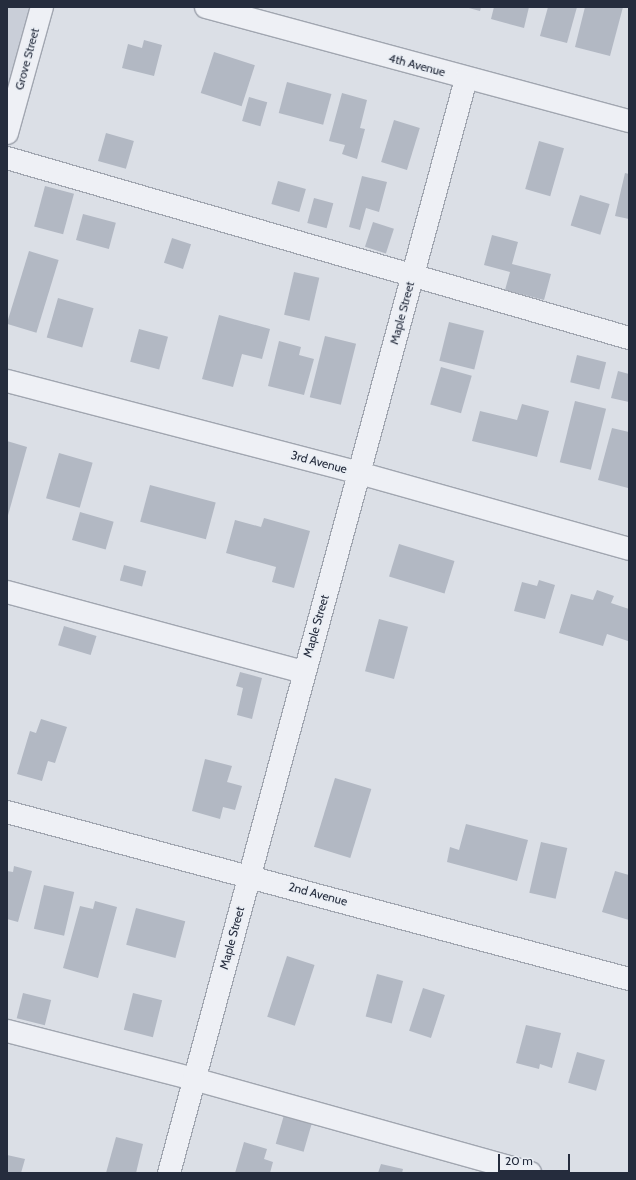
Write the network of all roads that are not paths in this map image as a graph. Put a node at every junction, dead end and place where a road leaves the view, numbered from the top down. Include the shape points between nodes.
1 (42, 7) edge
2 (206, 7) edge
3 (466, 79) junction
4 (629, 121) edge
5 (7, 133) edge
6 (7, 158) edge
7 (413, 274) junction
8 (629, 338) edge
9 (7, 381) edge
10 (359, 473) junction
11 (629, 549) edge
12 (7, 592) edge
13 (304, 672) junction
14 (7, 812) edge
15 (248, 876) junction
16 (629, 979) edge
17 (7, 1031) edge
18 (194, 1079) junction
19 (169, 1173) edge
20 (530, 1173) edge

1 - 5 street, Grove Street
2 - 3 street, 4th Avenue
3 - 4 street, 4th Avenue
3 - 7 street, Maple Street
6 - 7 street
7 - 8 street
7 - 10 street, Maple Street
9 - 10 street, 3rd Avenue
10 - 11 street, 3rd Avenue
10 - 13 street, Maple Street
12 - 13 street
13 - 15 street, Maple Street
14 - 15 street, 2nd Avenue
15 - 16 street, 2nd Avenue
15 - 18 street, Maple Street
17 - 18 street
18 - 19 street, Maple Street
18 - 20 street

